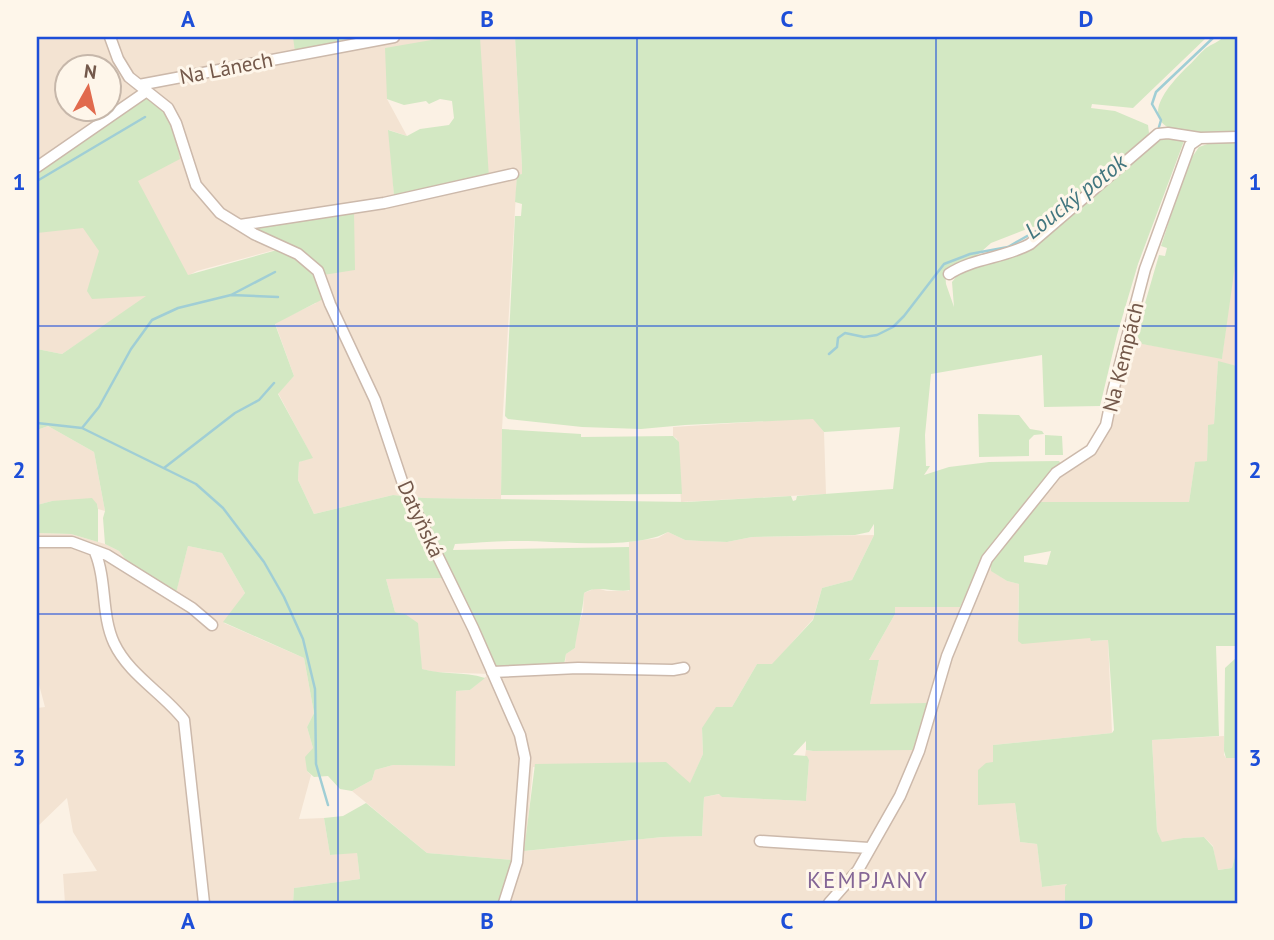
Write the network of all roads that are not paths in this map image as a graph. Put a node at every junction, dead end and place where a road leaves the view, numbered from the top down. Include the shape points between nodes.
1 (110, 37) edge
2 (394, 37) edge
3 (143, 88) junction
4 (1237, 137) edge
5 (1200, 138) junction
6 (37, 167) edge
7 (513, 174) dead end
8 (239, 225) junction
9 (949, 274) dead end
10 (37, 542) edge
11 (95, 552) junction
12 (212, 625) dead end
13 (684, 668) dead end
14 (492, 672) junction
15 (760, 841) dead end
16 (869, 848) junction
17 (204, 903) edge
18 (504, 903) edge
19 (829, 903) edge

1 - 3 street, Datyňská via 118,59
2 - 3 street, Na Lánech
3 - 6 street
3 - 8 street, Datyňská via 172,115 196,186 220,213
4 - 5 street
5 - 9 street via 1158,134 1030,244
5 - 16 street, Na Kempách via 1190,145 1145,269 1107,425 1091,450 1056,473 987,559 947,656 919,751 900,796
7 - 8 street via 384,203
8 - 14 street, Datyňská via 298,254 318,271 375,400 404,487
10 - 11 street via 72,542
11 - 12 street via 121,562
11 - 17 street via 113,640 122,658 184,720
13 - 14 street
14 - 18 street, Datyňská via 520,735 525,758 517,862
15 - 16 street
16 - 19 street, Na Kempách via 852,879

